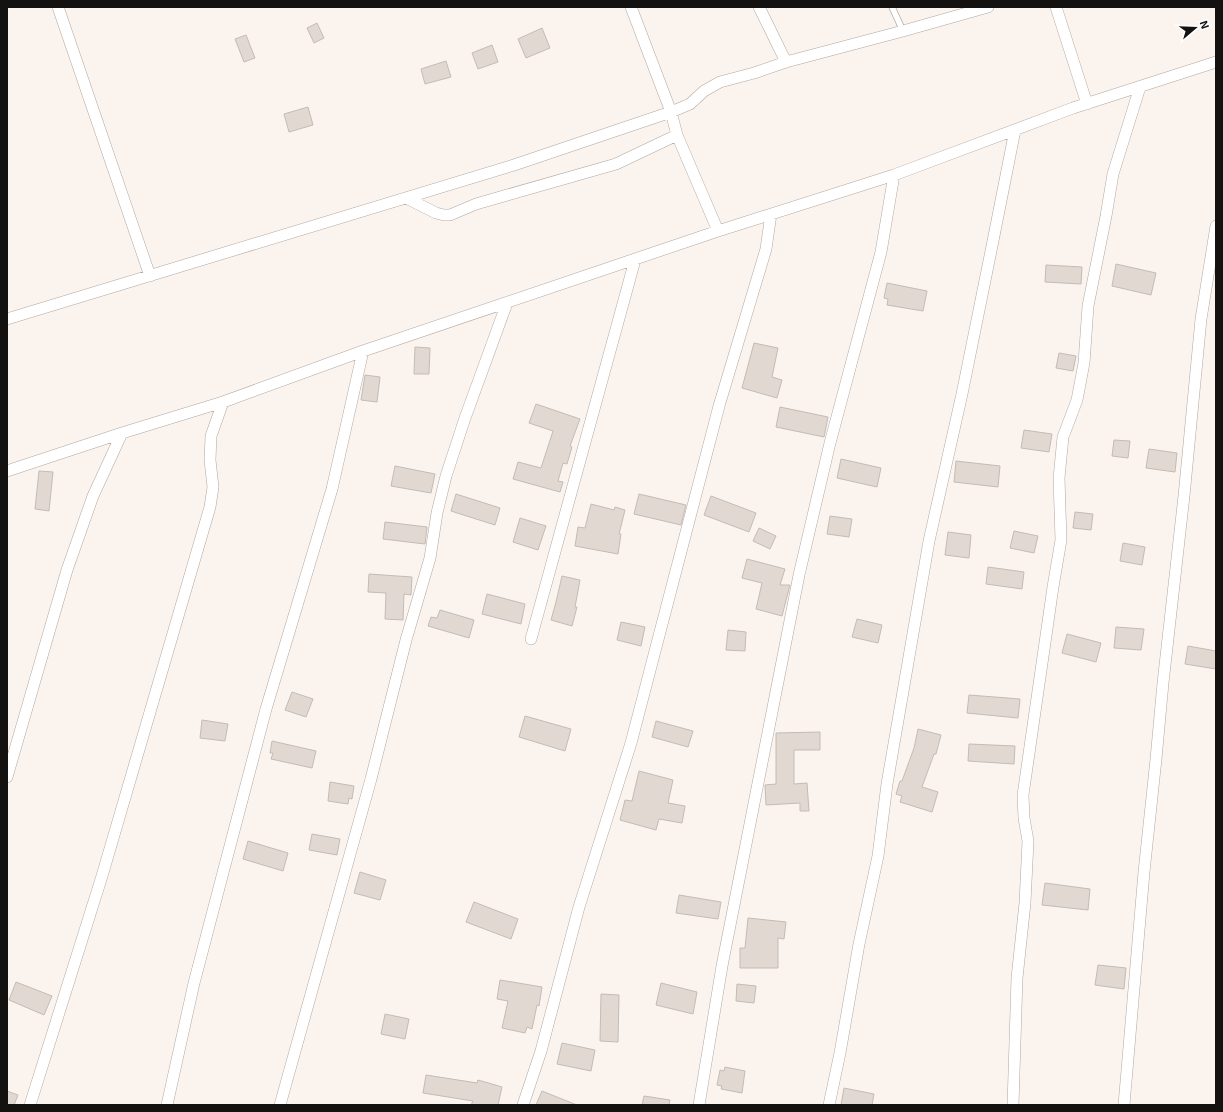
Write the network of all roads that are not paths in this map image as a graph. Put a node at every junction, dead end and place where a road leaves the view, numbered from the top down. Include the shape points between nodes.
1 (58, 7) edge
2 (631, 7) edge
3 (759, 7) edge
4 (892, 7) edge
5 (988, 7) edge
6 (1056, 7) edge
7 (903, 31) junction
8 (786, 62) junction
9 (1216, 62) edge
10 (1140, 87) junction
11 (1087, 104) junction
12 (671, 112) junction
13 (1015, 130) junction
14 (677, 135) junction
15 (894, 175) junction
16 (406, 198) junction
17 (771, 214) junction
18 (1216, 226) edge
19 (718, 231) junction
20 (634, 260) junction
21 (150, 276) junction
22 (507, 303) junction
23 (7, 319) edge
24 (363, 351) junction
25 (223, 402) junction
26 (122, 433) junction
27 (7, 471) edge
28 (532, 639) dead end
29 (7, 777) edge
30 (30, 1105) edge
31 (167, 1105) edge
32 (280, 1105) edge
33 (523, 1105) edge
34 (698, 1105) edge
35 (829, 1105) edge
36 (1013, 1105) edge
37 (1124, 1105) edge

1 - 21 street
2 - 12 street
3 - 8 street
4 - 7 lane
5 - 7 street
6 - 11 street
7 - 8 street
8 - 12 street via 720,82 704,91 690,104
9 - 10 street
10 - 11 street
10 - 36 street via 1113,174 1088,306 1084,363 1076,400 1063,437 1058,478 1061,540 1023,795 1028,841 1017,978
11 - 13 street
12 - 14 street
12 - 16 street via 514,166
13 - 15 street
13 - 35 street via 962,394 929,542 886,784 878,856
14 - 16 street via 616,164 476,204 450,215 436,213
14 - 19 street
15 - 17 street
15 - 34 street via 881,252 830,443 799,575 723,958
16 - 21 street
17 - 19 street
17 - 33 street via 766,249 719,406 631,743 579,907 541,1051
18 - 37 street via 1201,319 1144,872
19 - 20 street
20 - 22 street
20 - 28 street
21 - 23 street
22 - 24 street
22 - 32 street via 446,476 430,558
24 - 25 street
24 - 31 street via 332,489 266,709 194,983
25 - 26 street
25 - 30 street via 211,436 210,507 102,876
26 - 27 street
26 - 29 street via 93,496 67,570

